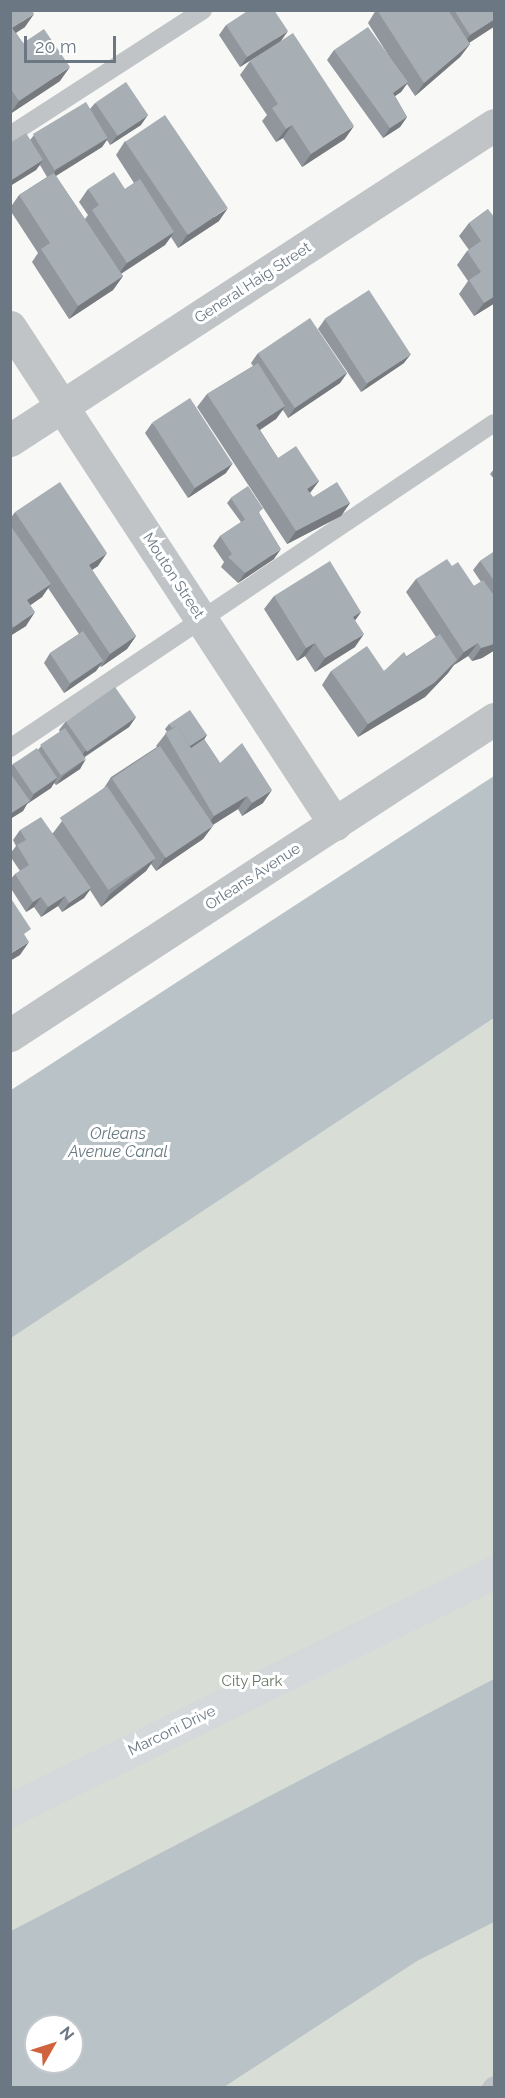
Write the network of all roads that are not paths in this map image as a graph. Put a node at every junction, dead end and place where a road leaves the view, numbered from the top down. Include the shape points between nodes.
1 (203, 10) edge
2 (495, 125) edge
3 (10, 135) edge
4 (10, 327) edge
5 (62, 407) junction
6 (495, 423) edge
7 (10, 440) edge
8 (203, 623) junction
9 (495, 719) edge
10 (10, 748) edge
11 (335, 824) junction
12 (10, 1035) edge
13 (495, 1572) edge
14 (10, 1810) edge

1 - 3 lane
2 - 5 street, General Haig Street
4 - 5 street, Mouton Street
5 - 7 street, General Haig Street
5 - 8 street, Mouton Street
6 - 8 lane
8 - 10 lane
8 - 11 street, Mouton Street
9 - 11 street, Orleans Avenue
11 - 12 street, Orleans Avenue
13 - 14 street, Marconi Drive

